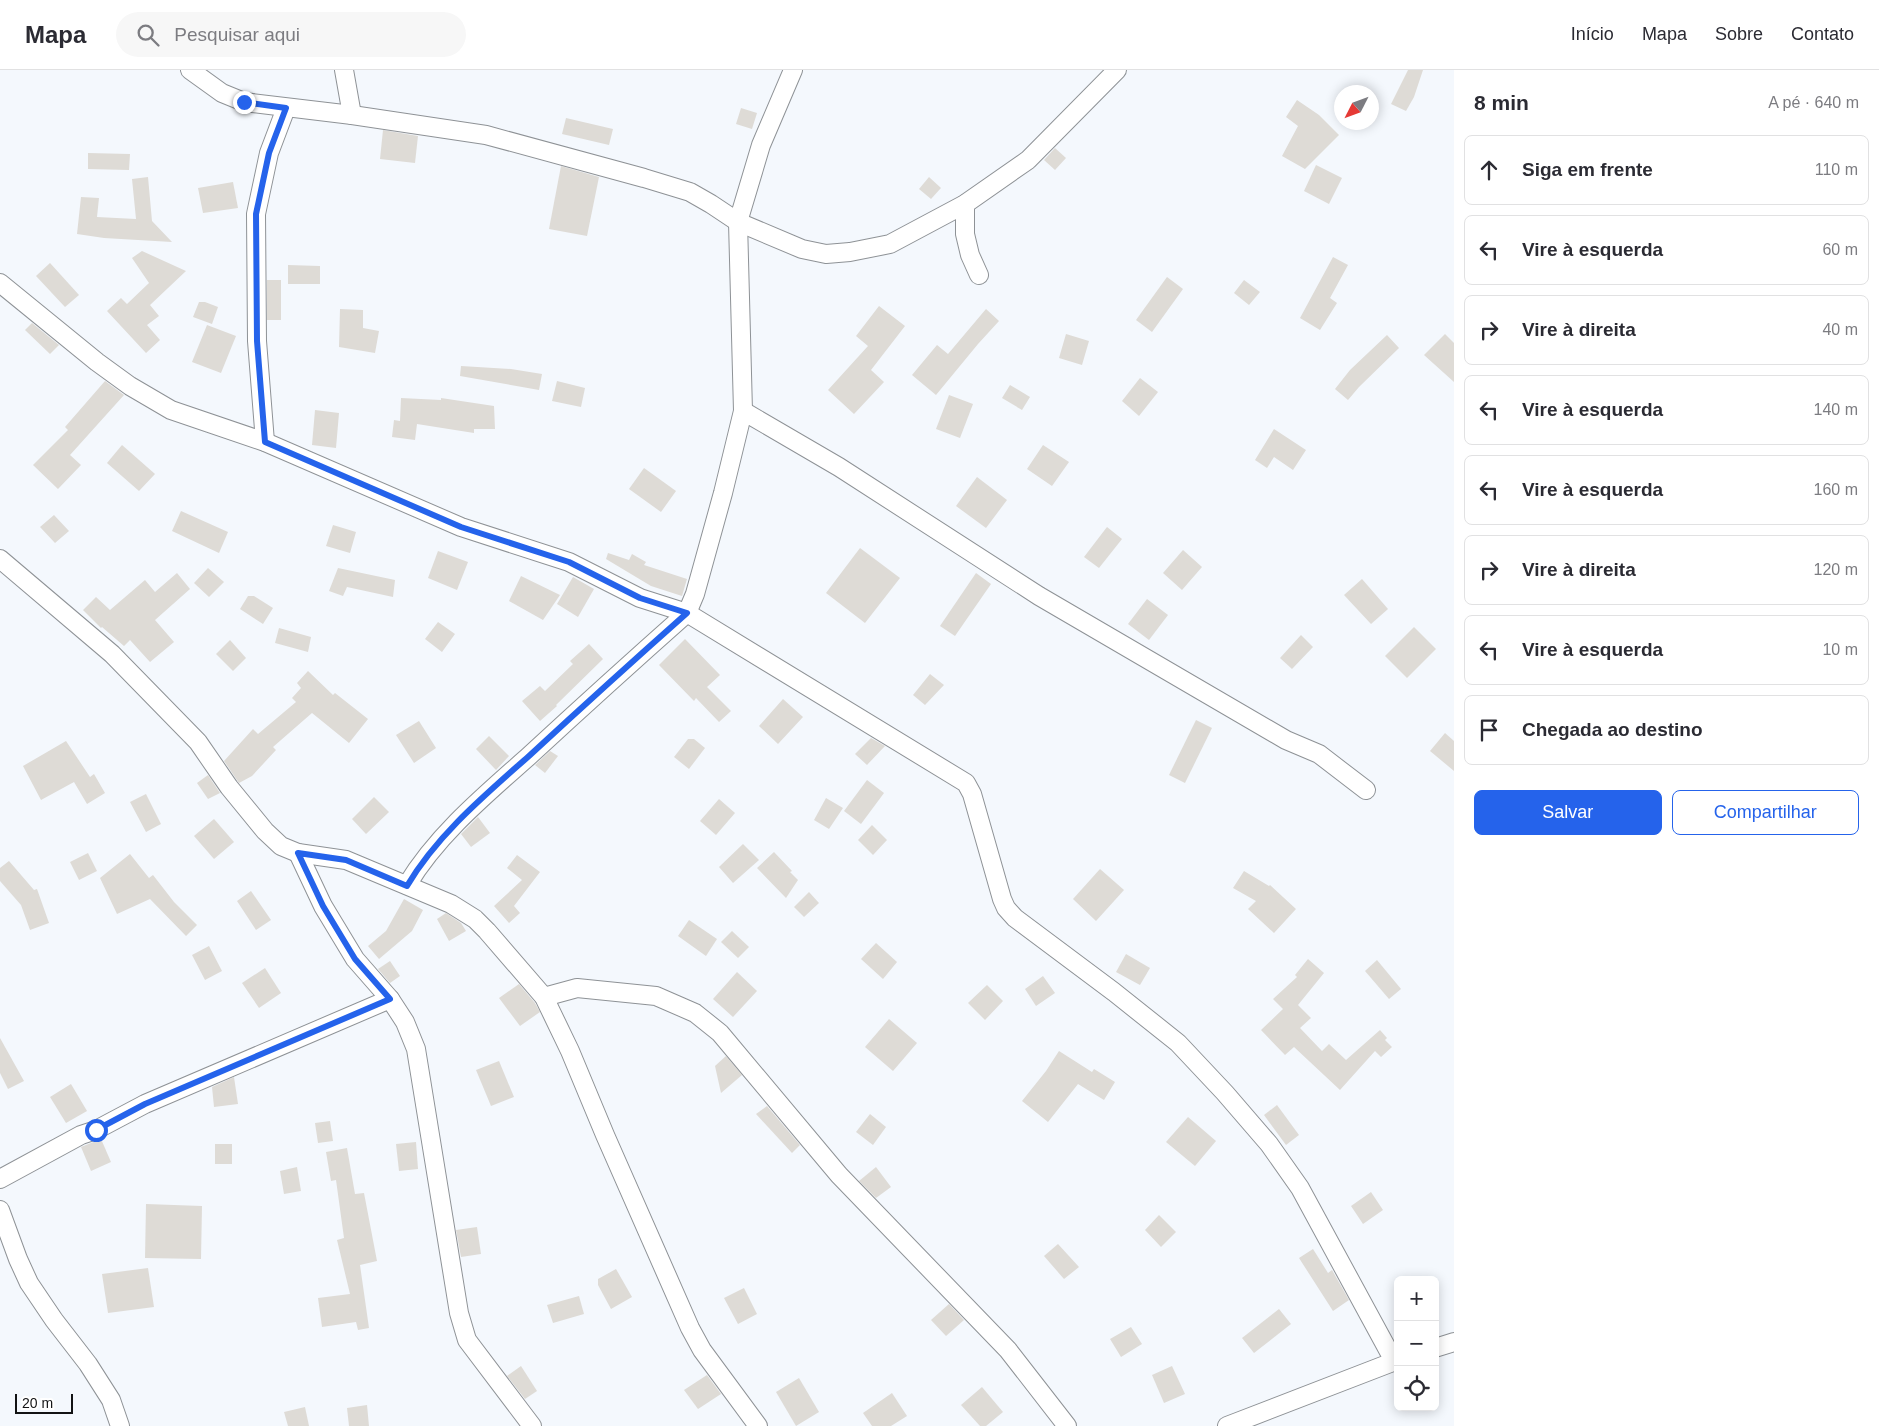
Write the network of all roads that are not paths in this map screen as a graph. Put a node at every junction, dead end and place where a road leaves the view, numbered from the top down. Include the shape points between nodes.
1 (190, 70) edge
2 (344, 70) edge
3 (793, 70) edge
4 (1116, 70) edge
5 (286, 108) junction
6 (352, 115) junction
7 (965, 204) junction
8 (738, 222) junction
9 (979, 276) dead end
10 (0, 283) edge
11 (743, 411) junction
12 (265, 442) junction
13 (0, 558) edge
14 (687, 613) junction
15 (1366, 790) dead end
16 (298, 853) junction
17 (407, 886) junction
18 (544, 997) junction
19 (390, 999) junction
20 (0, 1179) edge
21 (0, 1210) edge
22 (1454, 1342) edge
23 (1439, 1347) edge
24 (1394, 1356) edge
25 (1394, 1361) edge
26 (120, 1426) edge
27 (532, 1426) edge
28 (758, 1426) edge
29 (1067, 1426) edge
30 (1227, 1426) edge

1 - 5 street via 222,94 244,102
2 - 6 street
3 - 8 street via 761,145
4 - 7 street via 1028,160
5 - 6 street
5 - 12 street via 269,153 256,214 257,341
6 - 8 street via 486,135 644,178 690,192
7 - 8 street via 890,244 826,254 802,249
7 - 9 street via 964,234
8 - 11 street
10 - 12 street via 130,386 171,410
11 - 14 street via 721,502
11 - 15 street via 838,467 1039,596 1286,740 1319,754
12 - 14 street via 461,527 569,562 640,598
13 - 16 street via 112,654 198,742 265,831 282,846
14 - 17 street via 456,823
14 - 24 street via 966,783 1006,908 1178,1043 1231,1100 1300,1188
16 - 17 street via 346,860
16 - 19 street via 323,906 355,959
17 - 18 street via 451,904 475,919
18 - 28 street via 690,1328 702,1350
18 - 29 street via 577,988 656,996 695,1013 720,1033 839,1175 1008,1350
19 - 20 street via 145,1104
19 - 27 street via 405,1022 416,1049 459,1313 467,1340
21 - 26 street via 30,1283 111,1400
22 - 23 street
25 - 30 street

